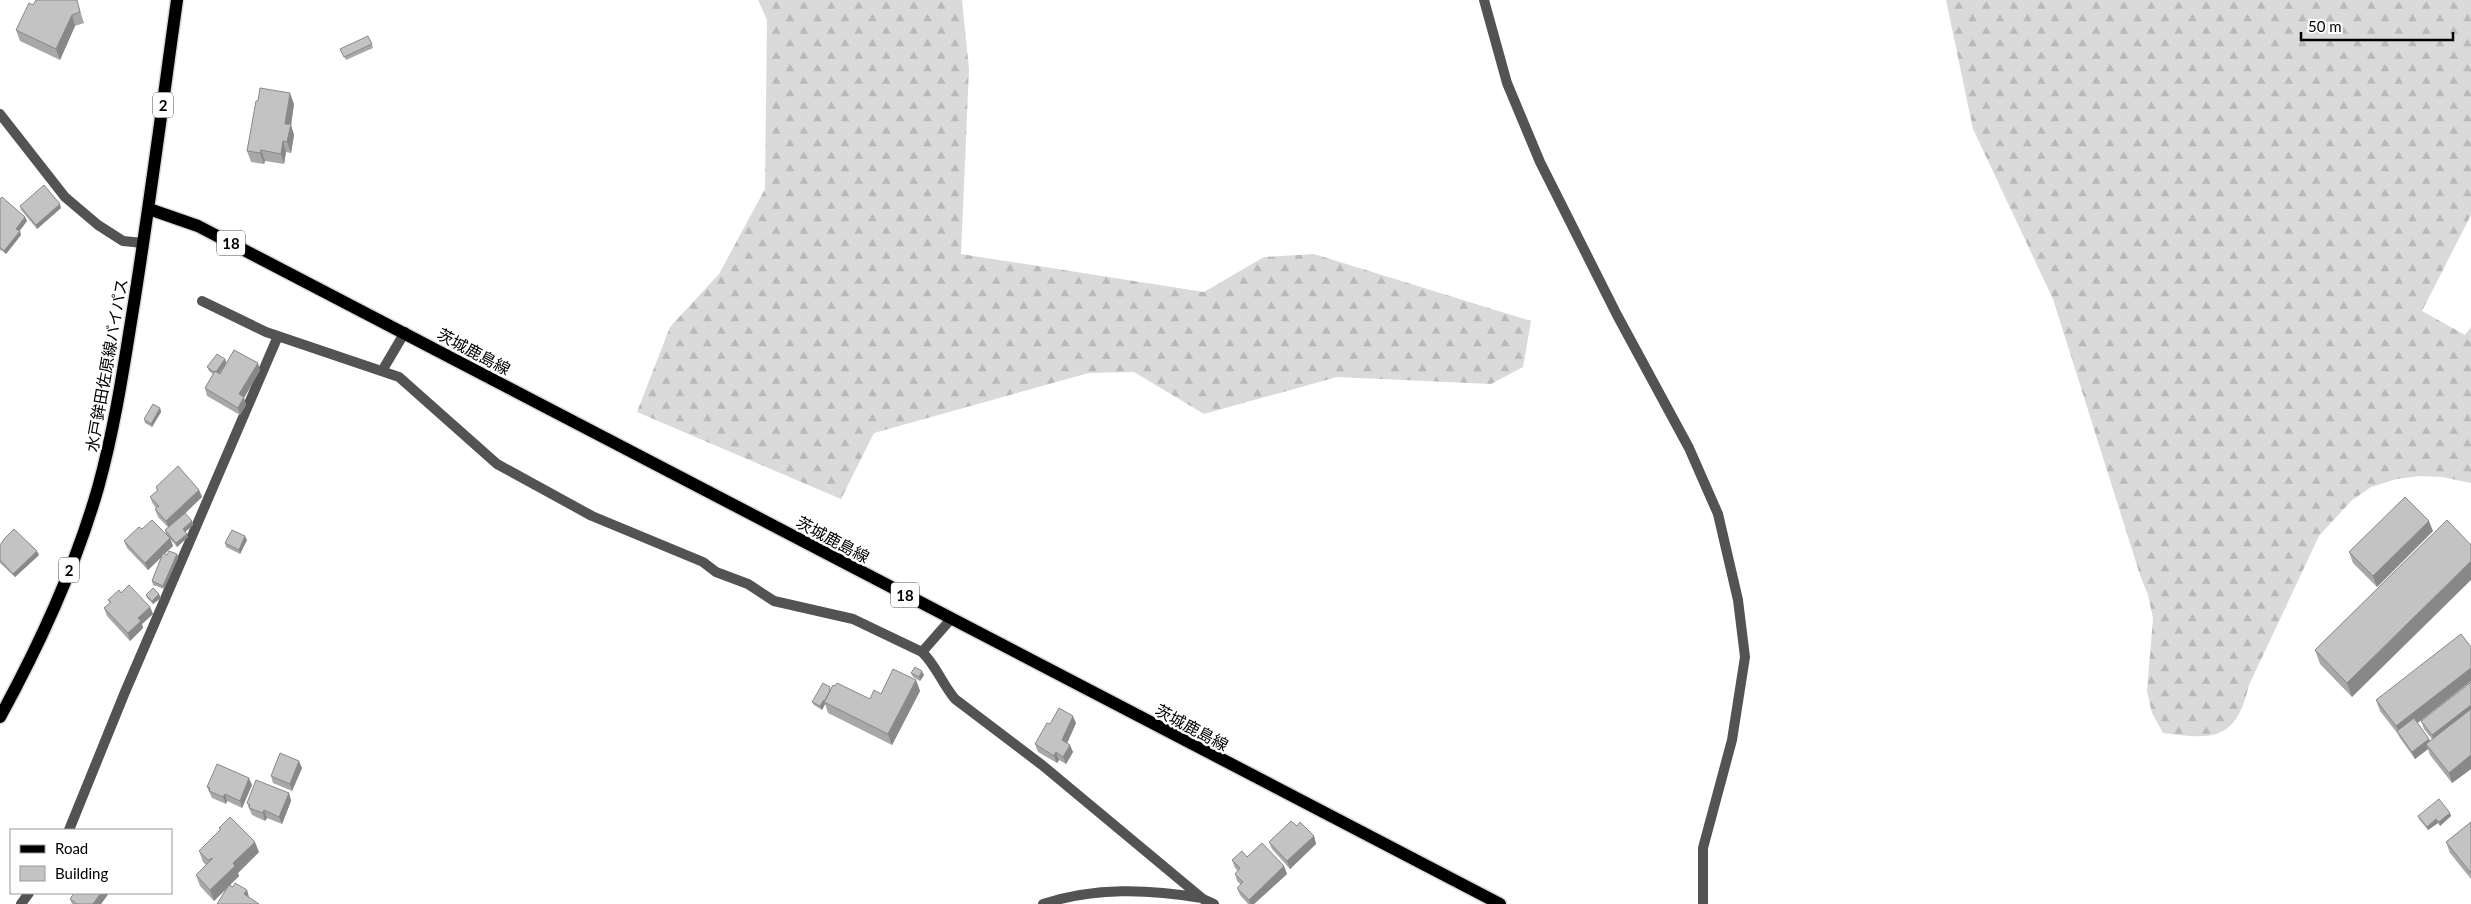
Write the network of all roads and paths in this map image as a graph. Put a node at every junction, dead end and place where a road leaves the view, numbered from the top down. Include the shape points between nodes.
1 (177, 0) edge
2 (1484, 0) edge
3 (0, 114) edge
4 (149, 209) junction
5 (144, 243) junction
6 (202, 301) dead end
7 (405, 332) junction
8 (278, 336) junction
9 (382, 371) junction
10 (951, 619) junction
11 (922, 652) junction
12 (0, 717) edge
13 (69, 829) edge
14 (1203, 898) junction
15 (1043, 904) edge
16 (1214, 904) edge
17 (1500, 904) edge
18 (1703, 904) edge

1 - 4 main road, 水戸鉾田佐原線バイパス / 2
2 - 18 street via 1508,83 1540,162 1689,448 1720,522 1738,600 1745,657 1732,740 1703,848
3 - 5 street via 65,197 123,241
4 - 5 main road, 水戸鉾田佐原線バイパス / 2
4 - 7 main road, 茨城鹿島線 / 18 via 198,226
5 - 12 main road, 水戸鉾田佐原線バイパス / 2 via 116,415 98,488 77,553 27,668
6 - 8 street
7 - 9 street
7 - 10 main road, 茨城鹿島線 / 18
8 - 9 street
8 - 13 street
9 - 11 street via 398,377 497,464 592,516 703,562 716,572 748,584 774,601 853,619
10 - 11 street
10 - 17 main road, 茨城鹿島線 / 18
11 - 14 street via 955,699 1042,765
14 - 15 street via 1171,893 1090,892
14 - 16 street

